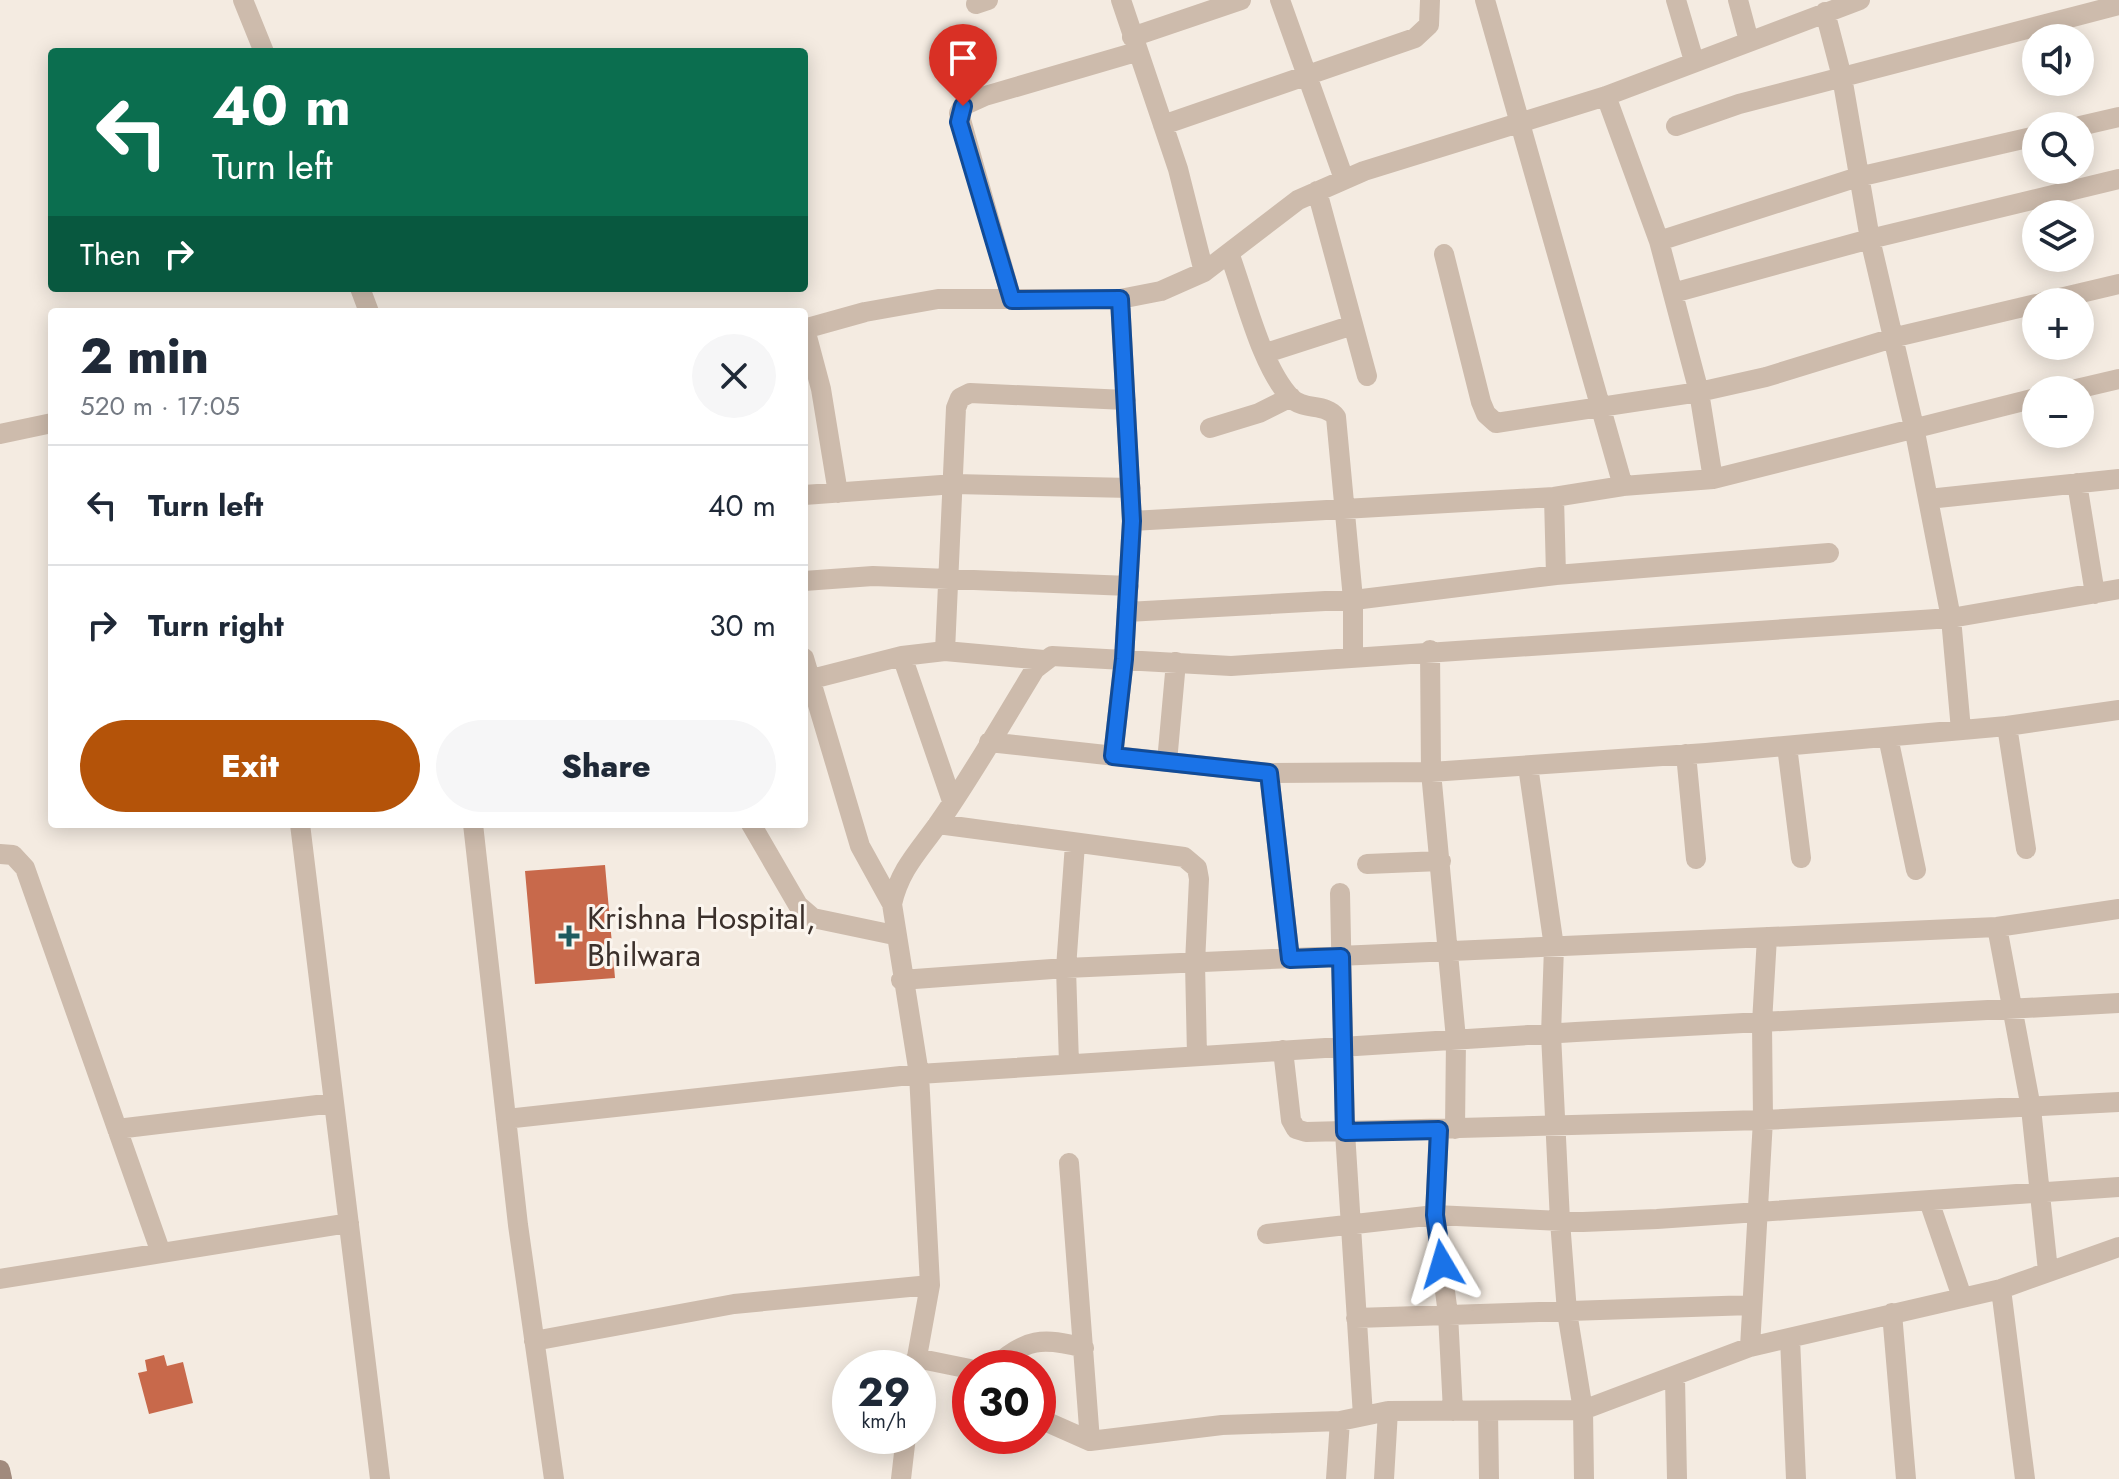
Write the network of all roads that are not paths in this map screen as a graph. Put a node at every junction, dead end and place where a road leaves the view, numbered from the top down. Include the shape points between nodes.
1 (243, 0) edge
2 (1121, 0) edge
3 (1241, 0) edge
4 (1280, 0) edge
5 (1430, 0) edge
6 (1485, 0) edge
7 (1676, 0) edge
8 (1738, 0) edge
9 (1860, 0) edge
10 (2119, 5) edge
11 (1825, 12) junction
12 (1749, 41) junction
13 (1134, 44) junction
14 (262, 48) edge
15 (1694, 61) junction
16 (1308, 75) junction
17 (1842, 77) junction
18 (1606, 96) junction
19 (2119, 117) edge
20 (2094, 123) edge
21 (1521, 124) junction
22 (1163, 125) junction
23 (1676, 126) dead end
24 (2022, 139) edge
25 (1858, 177) junction
26 (1344, 179) junction
27 (2119, 179) edge
28 (1317, 191) junction
29 (1870, 239) junction
30 (1659, 241) junction
31 (1229, 253) junction
32 (1444, 254) dead end
33 (1204, 272) junction
34 (2119, 284) edge
35 (2094, 290) edge
36 (1673, 293) junction
37 (1120, 299) junction
38 (1012, 300) junction
39 (2022, 307) edge
40 (1353, 325) junction
41 (808, 328) edge
42 (1896, 337) junction
43 (808, 340) edge
44 (1266, 353) junction
45 (1367, 376) dead end
46 (2119, 379) edge
47 (2094, 385) edge
48 (1699, 392) junction
49 (1291, 397) junction
50 (1126, 400) junction
51 (2022, 401) edge
52 (1602, 406) junction
53 (48, 424) edge
54 (1914, 427) junction
55 (1210, 428) dead end
56 (0, 434) edge
57 (1713, 479) junction
58 (2119, 479) edge
59 (2077, 483) junction
60 (955, 484) junction
61 (1623, 486) junction
62 (1131, 488) junction
63 (838, 493) junction
64 (808, 495) edge
65 (1554, 497) junction
66 (1928, 499) junction
67 (1345, 511) junction
68 (1132, 521) junction
69 (1829, 553) dead end
70 (1556, 575) junction
71 (950, 579) junction
72 (808, 581) edge
73 (1129, 586) junction
74 (2119, 589) edge
75 (2095, 594) junction
76 (1353, 599) junction
77 (1127, 612) junction
78 (1951, 618) junction
79 (1430, 650) junction
80 (945, 651) junction
81 (902, 656) junction
82 (1353, 658) junction
83 (1124, 659) junction
84 (1044, 660) junction
85 (1176, 662) junction
86 (808, 680) edge
87 (808, 683) edge
88 (2118, 717) edge
89 (2007, 726) junction
90 (1961, 730) junction
91 (1888, 737) junction
92 (989, 742) junction
93 (1787, 746) junction
94 (1686, 754) junction
95 (1113, 756) junction
96 (1167, 762) junction
97 (1528, 766) junction
98 (1431, 772) junction
99 (1269, 773) junction
100 (952, 801) junction
101 (938, 824) junction
102 (300, 828) edge
103 (473, 828) edge
104 (753, 828) edge
105 (1075, 844) junction
106 (2026, 849) dead end
107 (0, 854) edge
108 (1801, 858) dead end
109 (1696, 859) dead end
110 (1441, 861) junction
111 (1367, 864) dead end
112 (1916, 870) dead end
113 (1340, 893) dead end
114 (892, 904) junction
115 (2119, 909) edge
116 (1997, 927) junction
117 (894, 935) junction
118 (1767, 937) junction
119 (1554, 947) junction
120 (1447, 952) junction
121 (1341, 957) junction
122 (1290, 959) junction
123 (1195, 963) junction
124 (1066, 968) junction
125 (901, 980) junction
126 (2119, 1003) edge
127 (2013, 1011) junction
128 (1762, 1023) junction
129 (1551, 1034) junction
130 (1456, 1039) junction
131 (1343, 1046) junction
132 (1283, 1050) junction
133 (1197, 1056) junction
134 (1069, 1064) junction
135 (919, 1074) junction
136 (2119, 1102) edge
137 (334, 1103) junction
138 (2031, 1108) junction
139 (506, 1119) junction
140 (1763, 1120) junction
141 (1555, 1125) junction
142 (117, 1129) junction
143 (1447, 1130) junction
144 (1345, 1132) junction
145 (1069, 1163) dead end
146 (2119, 1187) edge
147 (2041, 1193) junction
148 (1929, 1201) junction
149 (1758, 1213) junction
150 (1435, 1215) junction
151 (1560, 1221) junction
152 (349, 1223) junction
153 (1350, 1224) junction
154 (1267, 1234) dead end
155 (2119, 1247) edge
156 (161, 1253) junction
157 (2048, 1271) junction
158 (0, 1279) edge
159 (930, 1285) junction
160 (2001, 1289) junction
161 (1962, 1297) junction
162 (1752, 1305) junction
163 (1567, 1312) junction
164 (1892, 1313) junction
165 (1448, 1314) junction
166 (1356, 1318) junction
167 (1790, 1338) junction
168 (534, 1341) junction
169 (1750, 1347) junction
170 (1084, 1348) junction
171 (918, 1350) edge
172 (1016, 1350) edge
173 (1675, 1378) junction
174 (1583, 1410) junction
175 (1388, 1411) junction
176 (1453, 1411) junction
177 (1488, 1411) junction
178 (1363, 1416) junction
179 (1340, 1421) junction
180 (1056, 1426) edge
181 (1090, 1441) junction
182 (904, 1454) edge
183 (0, 1470) edge
184 (2, 1479) edge
185 (380, 1479) edge
186 (554, 1479) edge
187 (901, 1479) edge
188 (1336, 1479) edge
189 (1384, 1479) edge
190 (1489, 1479) edge
191 (1584, 1479) edge
192 (1677, 1479) edge
193 (1796, 1479) edge
194 (1906, 1479) edge
195 (2025, 1479) edge

1 - 14 street
2 - 13 street
3 - 13 street
4 - 16 street
5 - 16 street via 1429,25 1415,38
6 - 21 street
7 - 15 street
8 - 12 street
9 - 11 street
10 - 17 street
11 - 12 street
11 - 17 street
12 - 15 street
13 - 22 street
13 - 38 street via 985,96 959,113
15 - 18 street
16 - 22 street
16 - 26 street
17 - 23 street
17 - 25 street
18 - 21 street
18 - 30 street
19 - 20 street
21 - 26 street
21 - 52 street
22 - 33 street
24 - 25 street
25 - 29 street
25 - 30 street
26 - 28 street
27 - 29 street
28 - 31 street
28 - 40 street
29 - 36 street
29 - 42 street
30 - 36 street
31 - 33 street
31 - 44 street
32 - 52 street via 1490,420 1505,423
33 - 37 street via 1161,291
34 - 35 street
36 - 48 street
37 - 38 street
37 - 50 street
38 - 41 street via 924,301
39 - 42 street
40 - 44 street
40 - 45 street
42 - 48 street
42 - 54 street
43 - 63 street
44 - 49 street
46 - 47 street
48 - 52 street
48 - 57 street
49 - 55 street
49 - 67 street via 1336,417
50 - 60 street via 964,394 956,408
50 - 62 street
51 - 54 street
52 - 61 street
53 - 56 street
54 - 57 street
54 - 66 street
57 - 61 street
58 - 59 street
59 - 66 street
59 - 75 street
60 - 62 street
60 - 63 street
60 - 71 street
61 - 65 street
62 - 68 street
63 - 64 street
65 - 67 street
65 - 70 street
66 - 78 street
67 - 68 street
67 - 76 street
68 - 73 street
69 - 70 street
70 - 76 street
71 - 72 street
71 - 73 street
71 - 80 street
73 - 77 street
74 - 75 street
75 - 78 street
76 - 77 street
76 - 82 street
77 - 83 street
78 - 79 street
78 - 90 street
79 - 82 street
79 - 98 street
80 - 81 street
80 - 84 street
81 - 86 street
81 - 100 street
82 - 85 street via 1231,666
83 - 84 street
83 - 85 street
83 - 95 street
84 - 92 street
85 - 96 street
87 - 114 street via 860,846
88 - 89 street
89 - 90 street
89 - 106 street
90 - 91 street
91 - 93 street
91 - 112 street
92 - 95 street
92 - 100 street
93 - 94 street
93 - 108 street
94 - 97 street
94 - 109 street
95 - 96 street
96 - 99 street
97 - 98 street
97 - 119 street
98 - 99 street
98 - 110 street
99 - 122 street
100 - 101 street
101 - 105 street
101 - 114 street via 909,859
102 - 137 street
103 - 139 street
104 - 117 street via 798,905 813,918
105 - 123 street via 1192,861 1199,879
105 - 124 street
107 - 142 street via 13,855 25,868
110 - 111 street
110 - 120 street
113 - 121 street
114 - 117 street
115 - 116 street
116 - 118 street
116 - 127 street
117 - 125 street
118 - 119 street
118 - 128 street
119 - 120 street
119 - 129 street
120 - 121 street
120 - 130 street
121 - 122 street
121 - 131 street
122 - 123 street
123 - 124 street
123 - 133 street
124 - 125 street
124 - 134 street
125 - 135 street
126 - 127 street
127 - 128 street
127 - 138 street
128 - 129 street
128 - 140 street
129 - 130 street
129 - 141 street
130 - 131 street
130 - 143 street
131 - 132 street
131 - 144 street
132 - 133 street
132 - 144 street via 1296,1129
133 - 134 street
134 - 135 street
135 - 139 street
135 - 159 street
136 - 138 street
137 - 142 street
137 - 152 street
138 - 140 street
138 - 147 street
139 - 168 street
140 - 141 street
140 - 149 street
141 - 143 street
141 - 151 street
142 - 156 street
143 - 144 street
143 - 150 street
144 - 153 street
145 - 170 street
146 - 147 street
147 - 148 street
147 - 157 street
148 - 149 street
148 - 161 street
149 - 151 street
149 - 162 street
150 - 151 street
150 - 153 street
150 - 165 street
151 - 163 street
152 - 156 street
152 - 185 street
153 - 154 street
153 - 166 street
155 - 157 street
156 - 158 street
157 - 160 street
159 - 168 street via 734,1304
159 - 171 street
160 - 161 street
160 - 195 street
161 - 164 street
162 - 163 street
162 - 169 street
163 - 165 street
163 - 174 street
164 - 167 street
164 - 194 street
165 - 166 street
165 - 176 street
166 - 178 street
167 - 169 street
167 - 193 street
168 - 186 street
169 - 173 street
170 - 172 street via 1038,1340
170 - 181 street
173 - 174 street
173 - 192 street
174 - 177 street
174 - 191 street
175 - 176 street
175 - 178 street
175 - 189 street
176 - 177 street
177 - 190 street
178 - 179 street
179 - 181 street via 1222,1425
179 - 188 street
180 - 181 street
182 - 187 street
183 - 184 main road

